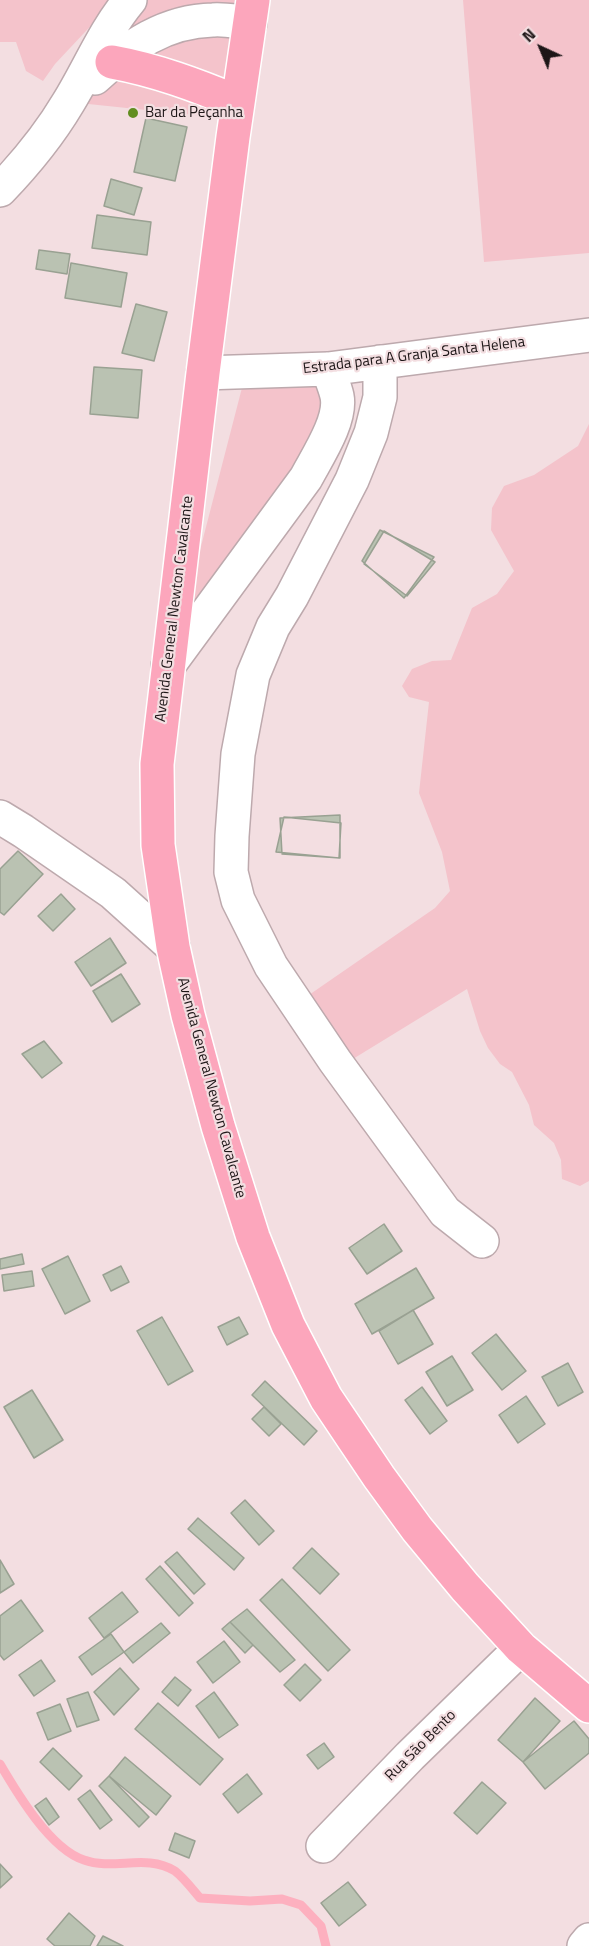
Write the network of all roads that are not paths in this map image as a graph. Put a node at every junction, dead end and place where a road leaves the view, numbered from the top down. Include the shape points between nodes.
1 (130, 0) edge
2 (251, 12) edge
3 (111, 62) junction
4 (69, 102) junction
5 (237, 102) junction
6 (0, 190) edge
7 (589, 335) edge
8 (380, 362) junction
9 (328, 369) junction
10 (203, 373) junction
11 (168, 666) junction
12 (0, 817) edge
13 (173, 947) junction
14 (482, 1241) dead end
15 (521, 1648) junction
16 (589, 1706) edge
17 (323, 1846) dead end
18 (589, 1940) edge
19 (584, 1946) edge

1 - 4 street via 100,44
2 - 3 street via 176,25 141,40
2 - 5 main road, Avenida General Newton Cavalcante
3 - 4 street
3 - 5 main road via 187,81
4 - 6 street via 34,155
5 - 10 main road, Avenida General Newton Cavalcante
7 - 8 street, Estrada para A Granja Santa Helena
8 - 9 street, Estrada para A Granja Santa Helena
8 - 14 street via 380,397 371,434 352,480 253,675 238,754 231,872 238,900 272,966 335,1061 445,1212
9 - 10 street, Estrada para A Granja Santa Helena
9 - 11 street via 338,398 324,446
10 - 11 main road, Avenida General Newton Cavalcante
11 - 13 main road, Avenida General Newton Cavalcante via 157,764 158,844
12 - 13 street via 113,893
13 - 15 main road, Avenida General Newton Cavalcante via 218,1126 253,1237 288,1325 326,1398 379,1477 465,1587
15 - 16 main road, Avenida General Newton Cavalcante
15 - 17 street, Rua São Bento
18 - 19 street

